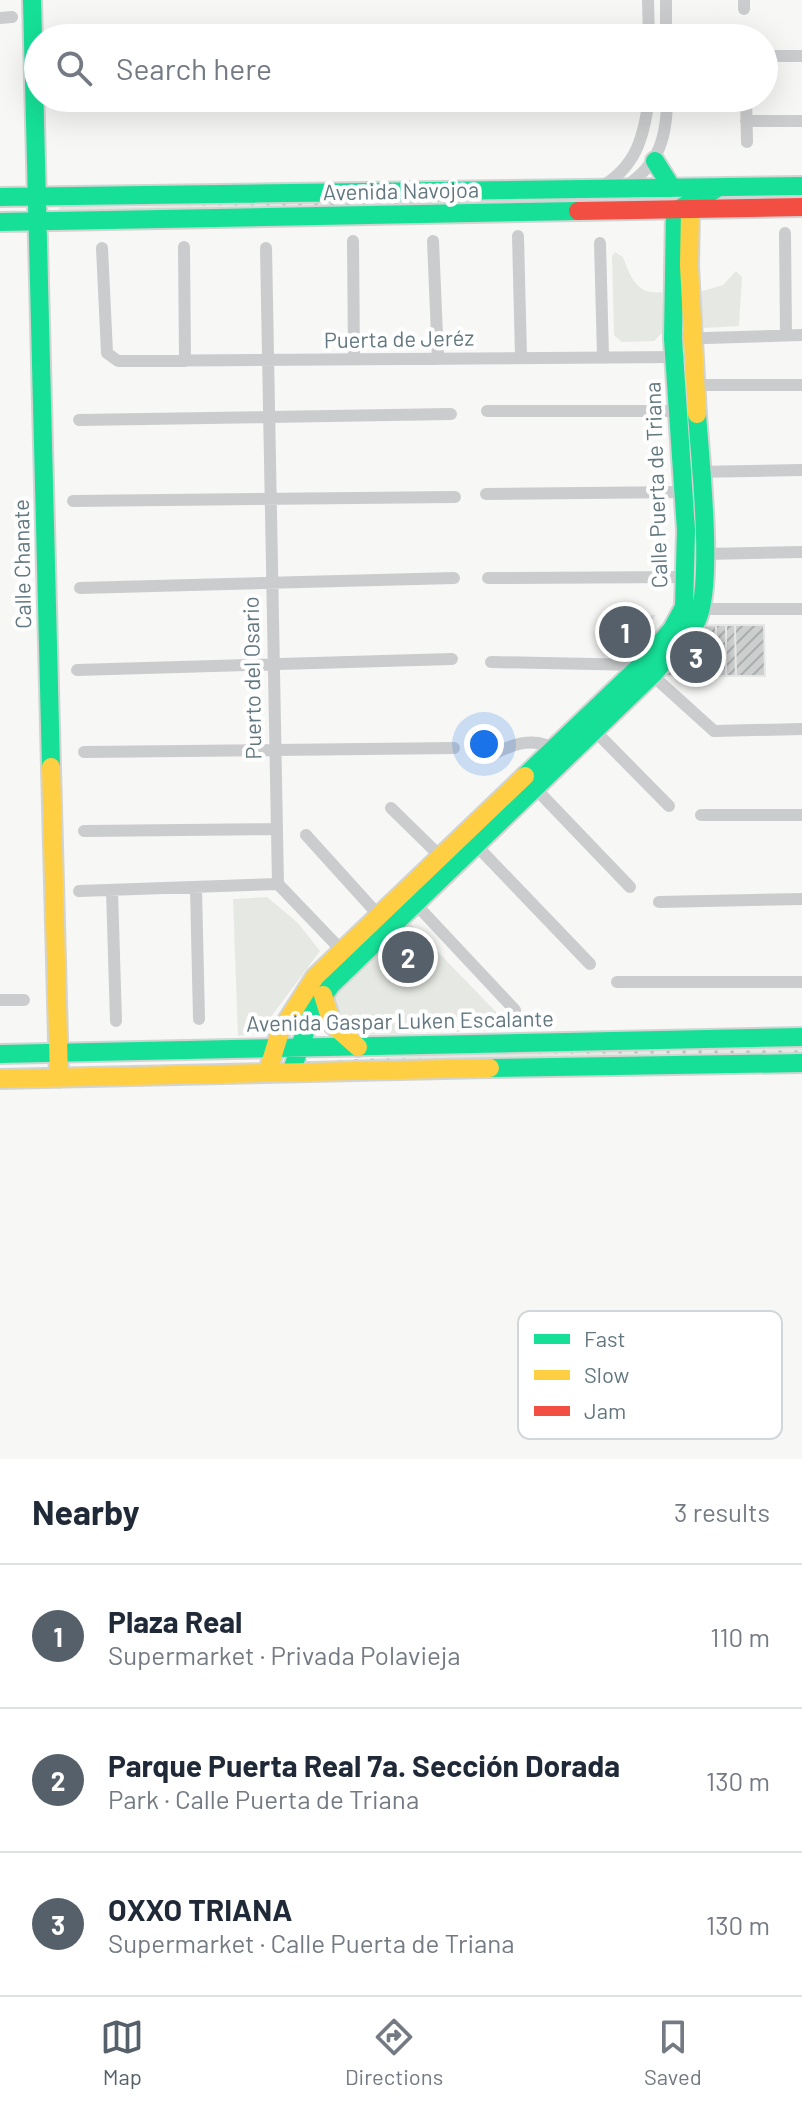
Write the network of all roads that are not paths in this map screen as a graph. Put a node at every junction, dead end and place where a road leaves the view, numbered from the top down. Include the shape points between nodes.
1 (32, 0) edge
2 (648, 0) edge
3 (666, 0) edge
4 (33, 24) edge
5 (649, 24) edge
6 (666, 24) edge
7 (778, 56) edge
8 (802, 56) edge
9 (35, 112) edge
10 (646, 112) edge
11 (666, 112) edge
12 (746, 112) edge
13 (746, 121) junction
14 (802, 121) edge
15 (747, 142) dead end
16 (639, 148) junction
17 (656, 159) junction
18 (802, 186) edge
19 (672, 188) junction
20 (598, 189) junction
21 (622, 189) junction
22 (716, 189) junction
23 (0, 197) edge
24 (37, 197) junction
25 (802, 207) edge
26 (683, 210) junction
27 (570, 211) junction
28 (38, 221) junction
29 (0, 222) edge
30 (785, 233) dead end
31 (518, 236) dead end
32 (353, 241) dead end
33 (433, 241) dead end
34 (600, 243) dead end
35 (184, 247) dead end
36 (102, 248) dead end
37 (266, 248) dead end
38 (682, 266) junction
39 (786, 335) junction
40 (802, 335) edge
41 (694, 345) junction
42 (674, 348) junction
43 (603, 356) junction
44 (521, 357) junction
45 (354, 359) junction
46 (438, 359) junction
47 (185, 361) junction
48 (269, 361) junction
49 (696, 385) junction
50 (802, 385) edge
51 (487, 411) dead end
52 (678, 411) junction
53 (451, 414) dead end
54 (269, 415) junction
55 (79, 420) dead end
56 (802, 470) edge
57 (682, 473) junction
58 (702, 480) junction
59 (683, 492) junction
60 (486, 494) dead end
61 (455, 497) dead end
62 (269, 499) junction
63 (73, 501) dead end
64 (802, 552) edge
65 (705, 554) junction
66 (685, 577) junction
67 (454, 578) dead end
68 (488, 578) dead end
69 (270, 583) junction
70 (80, 588) dead end
71 (692, 608) junction
72 (802, 609) edge
73 (452, 659) dead end
74 (491, 662) dead end
75 (272, 667) junction
76 (647, 669) junction
77 (77, 670) dead end
78 (802, 729) edge
79 (595, 731) junction
80 (454, 748) dead end
81 (273, 749) junction
82 (84, 752) dead end
83 (494, 754) dead end
84 (560, 754) junction
85 (535, 788) junction
86 (669, 806) dead end
87 (391, 808) dead end
88 (701, 815) dead end
89 (802, 815) edge
90 (276, 829) junction
91 (84, 831) dead end
92 (306, 835) dead end
93 (471, 839) junction
94 (441, 857) junction
95 (278, 884) junction
96 (630, 887) dead end
97 (196, 888) junction
98 (112, 890) junction
99 (79, 891) dead end
100 (411, 899) junction
101 (802, 899) edge
102 (659, 902) dead end
103 (386, 923) junction
104 (348, 958) junction
105 (590, 964) dead end
106 (617, 982) dead end
107 (802, 982) edge
108 (323, 995) junction
109 (0, 1000) edge
110 (24, 1000) dead end
111 (304, 1008) junction
112 (515, 1010) dead end
113 (199, 1019) dead end
114 (116, 1021) dead end
115 (802, 1037) edge
116 (358, 1047) junction
117 (273, 1048) junction
118 (298, 1049) junction
119 (58, 1053) junction
120 (0, 1054) edge
121 (802, 1063) edge
122 (292, 1070) junction
123 (268, 1071) junction
124 (59, 1078) junction
125 (0, 1079) edge

1 - 4 street, Calle Chanate
2 - 5 street
3 - 6 street
7 - 8 street
9 - 24 street, Calle Chanate
10 - 16 street
11 - 17 street
12 - 13 street
13 - 14 street
13 - 15 street
16 - 17 street
16 - 20 street via 618,176
17 - 19 street
17 - 21 street
18 - 22 street, Avenida Navojoa
19 - 21 street, Avenida Navojoa
19 - 22 street, Avenida Navojoa
20 - 21 street, Avenida Navojoa
20 - 24 street, Avenida Navojoa
21 - 27 street
22 - 26 street
23 - 24 street, Avenida Navojoa
24 - 28 street, Calle Chanate
25 - 26 street, Avenida Navojoa
26 - 27 street, Avenida Navojoa
26 - 38 street, Calle Puerta de Triana
27 - 28 street, Avenida Navojoa
28 - 29 street, Avenida Navojoa
28 - 119 street, Calle Chanate
30 - 39 street
31 - 44 street
32 - 45 street
33 - 46 street
34 - 43 street
35 - 47 street
36 - 47 street, Puerta de Jeréz via 107,353 118,361
37 - 48 street, Puerto del Osario
38 - 41 street, Calle Puerta de Triana
38 - 42 street, Calle Puerta de Triana
39 - 40 street, Puerta de Jeréz
39 - 41 street, Puerta de Jeréz
41 - 42 street, Puerta de Jeréz
41 - 49 street, Calle Puerta de Triana
42 - 43 street, Puerta de Jeréz
42 - 52 street, Calle Puerta de Triana
43 - 44 street, Puerta de Jeréz
44 - 46 street, Puerta de Jeréz
45 - 46 street, Puerta de Jeréz
45 - 48 street, Puerta de Jeréz
47 - 48 street, Puerta de Jeréz
48 - 54 street, Puerto del Osario
49 - 50 street
49 - 58 street, Calle Puerta de Triana
51 - 52 street
52 - 57 street, Calle Puerta de Triana
53 - 54 street
54 - 55 street
54 - 62 street, Puerto del Osario
56 - 58 street
57 - 58 street
57 - 59 street, Calle Puerta de Triana
58 - 59 street
58 - 65 street, Calle Puerta de Triana
59 - 60 street
59 - 66 street, Calle Puerta de Triana
61 - 62 street
62 - 63 street
62 - 69 street, Puerto del Osario
64 - 65 street
65 - 71 street, Calle Puerta de Triana
66 - 68 street
66 - 71 street, Calle Puerta de Triana
67 - 69 street
69 - 70 street
69 - 75 street, Puerto del Osario
71 - 72 street
71 - 76 street, Calle Puerta de Triana
73 - 75 street
74 - 76 street
75 - 77 street
75 - 81 street, Puerto del Osario
76 - 78 street via 714,731
76 - 79 street, Calle Puerta de Triana
76 - 84 street, Calle Puerta de Triana
79 - 84 street, Calle Puerta de Triana
79 - 86 street
80 - 81 street
81 - 82 street
81 - 90 street, Puerto del Osario
83 - 84 street via 521,743 542,743
84 - 85 street, Calle Puerta de Triana
84 - 93 street, Calle Puerta de Triana
85 - 93 street, Calle Puerta de Triana
85 - 96 street
87 - 94 street
88 - 89 street
90 - 91 street
90 - 95 street, Puerto del Osario
92 - 103 street
93 - 94 street, Calle Puerta de Triana
93 - 100 street, Calle Puerta de Triana
93 - 105 street
94 - 100 street, Calle Puerta de Triana
95 - 97 street
95 - 104 street
97 - 98 street
97 - 113 street
98 - 99 street
98 - 114 street
100 - 103 street, Calle Puerta de Triana
100 - 112 street
101 - 102 street
103 - 104 street, Calle Puerta de Triana
104 - 108 street, Calle Puerta de Triana
104 - 111 street, Calle Puerta de Triana via 315,977
106 - 107 street
108 - 111 street, Calle Puerta de Triana
108 - 116 street via 332,1024
109 - 110 street
111 - 117 street, Calle Puerta de Triana
111 - 118 street, Calle Puerta de Triana
115 - 116 street, Avenida Gaspar Luken Escalante
116 - 118 street, Avenida Gaspar Luken Escalante
117 - 118 street, Avenida Gaspar Luken Escalante
117 - 119 street, Avenida Gaspar Luken Escalante
117 - 123 street, Calle Puerta de Triana
118 - 122 street, Calle Puerta de Triana
119 - 120 street, Avenida Gaspar Luken Escalante
119 - 124 street, Calle Chanate
121 - 122 street
122 - 123 street
123 - 124 street
124 - 125 street

